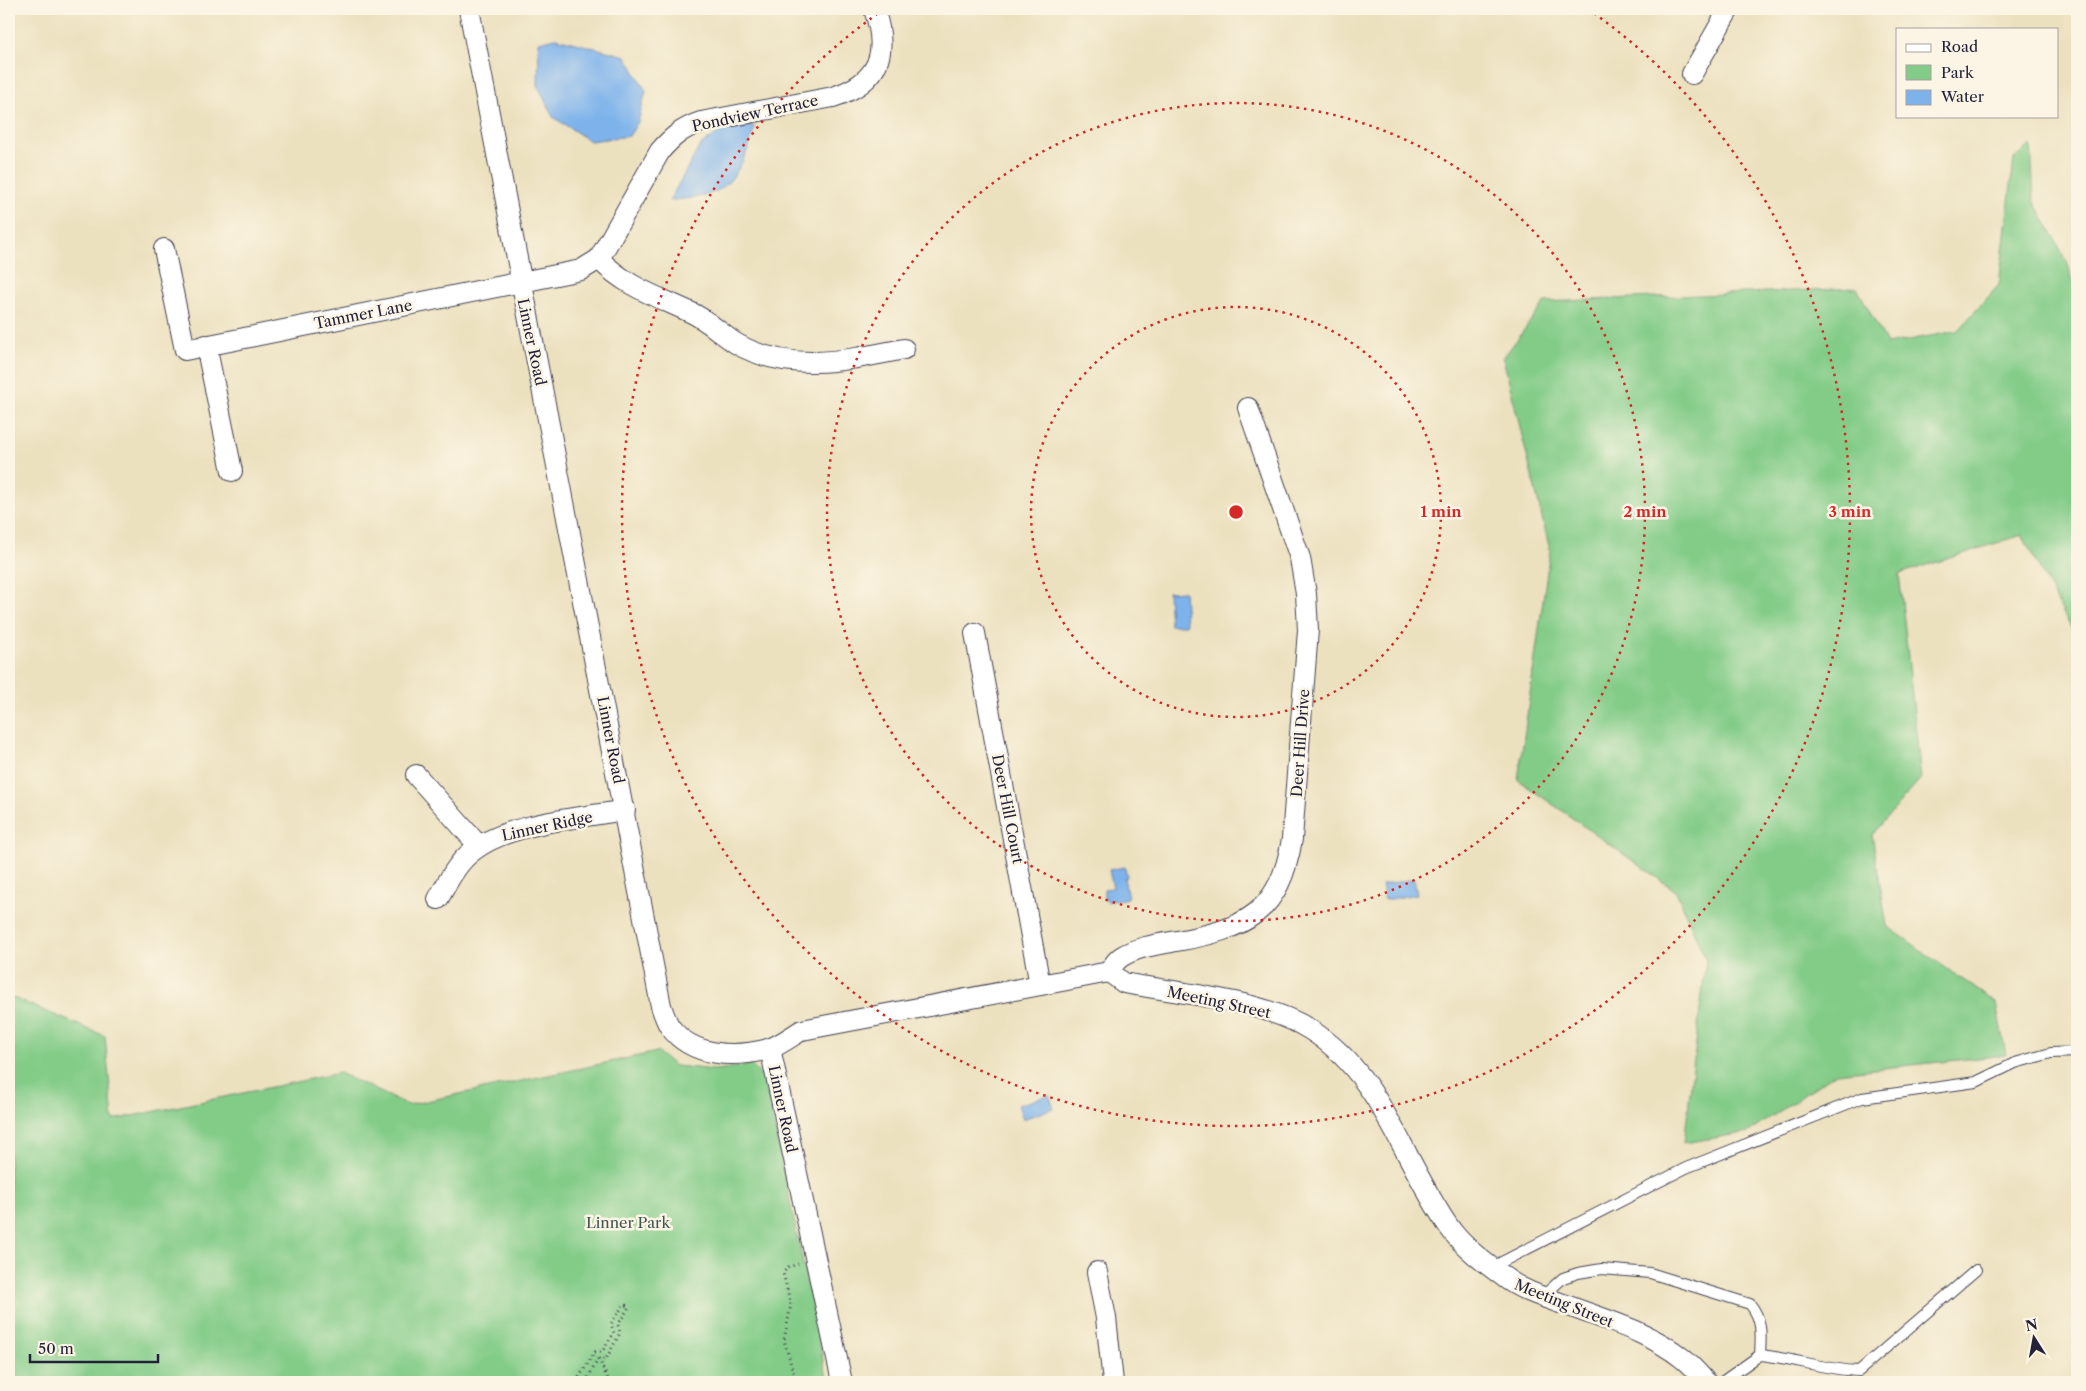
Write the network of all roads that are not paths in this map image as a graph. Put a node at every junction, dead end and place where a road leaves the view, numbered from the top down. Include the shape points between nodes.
1 (470, 9) edge
2 (874, 9) edge
3 (1729, 9) edge
4 (1692, 74) dead end
5 (164, 249) dead end
6 (599, 259) junction
7 (520, 282) junction
8 (206, 345) junction
9 (904, 349) dead end
10 (1248, 408) dead end
11 (232, 471) dead end
12 (975, 633) dead end
13 (416, 775) dead end
14 (624, 810) junction
15 (479, 846) junction
16 (438, 899) dead end
17 (1109, 972) junction
18 (1040, 985) junction
19 (770, 1048) junction
20 (2077, 1052) edge
21 (1492, 1267) junction
22 (1976, 1270) dead end
23 (1096, 1272) dead end
24 (1543, 1296) junction
25 (1760, 1355) junction
26 (842, 1382) edge
27 (1113, 1382) edge
28 (1706, 1382) edge
29 (1722, 1382) edge

1 - 7 street, Linner Road
2 - 6 street, Pondview Terrace via 882,46 877,64 865,79 850,91 833,96 685,128 660,151
3 - 4 street
5 - 8 street, Tammer Lane via 185,350
6 - 7 street via 581,270
6 - 9 street via 632,286 693,313 738,344 770,357 826,363
7 - 8 street, Tammer Lane
7 - 14 street, Linner Road via 576,553
8 - 11 street
10 - 17 street, Deer Hill Drive via 1300,558 1306,594 1308,630 1288,866 1261,910 1238,925 1214,934 1158,944 1121,957
12 - 18 street, Deer Hill Court
13 - 15 street
14 - 15 street, Linner Ridge via 522,829 496,836
14 - 19 street, Linner Road via 661,1006 669,1026 690,1046 715,1053
15 - 16 street, Linner Ridge via 454,871
17 - 18 street
17 - 21 street, Meeting Street via 1124,983 1278,1013 1309,1028 1336,1048 1360,1074 1379,1102 1450,1229
18 - 19 street via 802,1030
19 - 26 street, Linner Road
20 - 21 lane via 2051,1053 2016,1063 1976,1082 1862,1098 1686,1168
21 - 24 street, Meeting Street via 1507,1279
22 - 25 lane via 1859,1371 1832,1370 1791,1358
23 - 27 street via 1106,1318
24 - 25 lane via 1563,1278 1578,1273 1602,1269 1650,1273 1750,1304 1762,1324
24 - 28 street, Meeting Street via 1651,1339 1682,1358
25 - 29 lane

